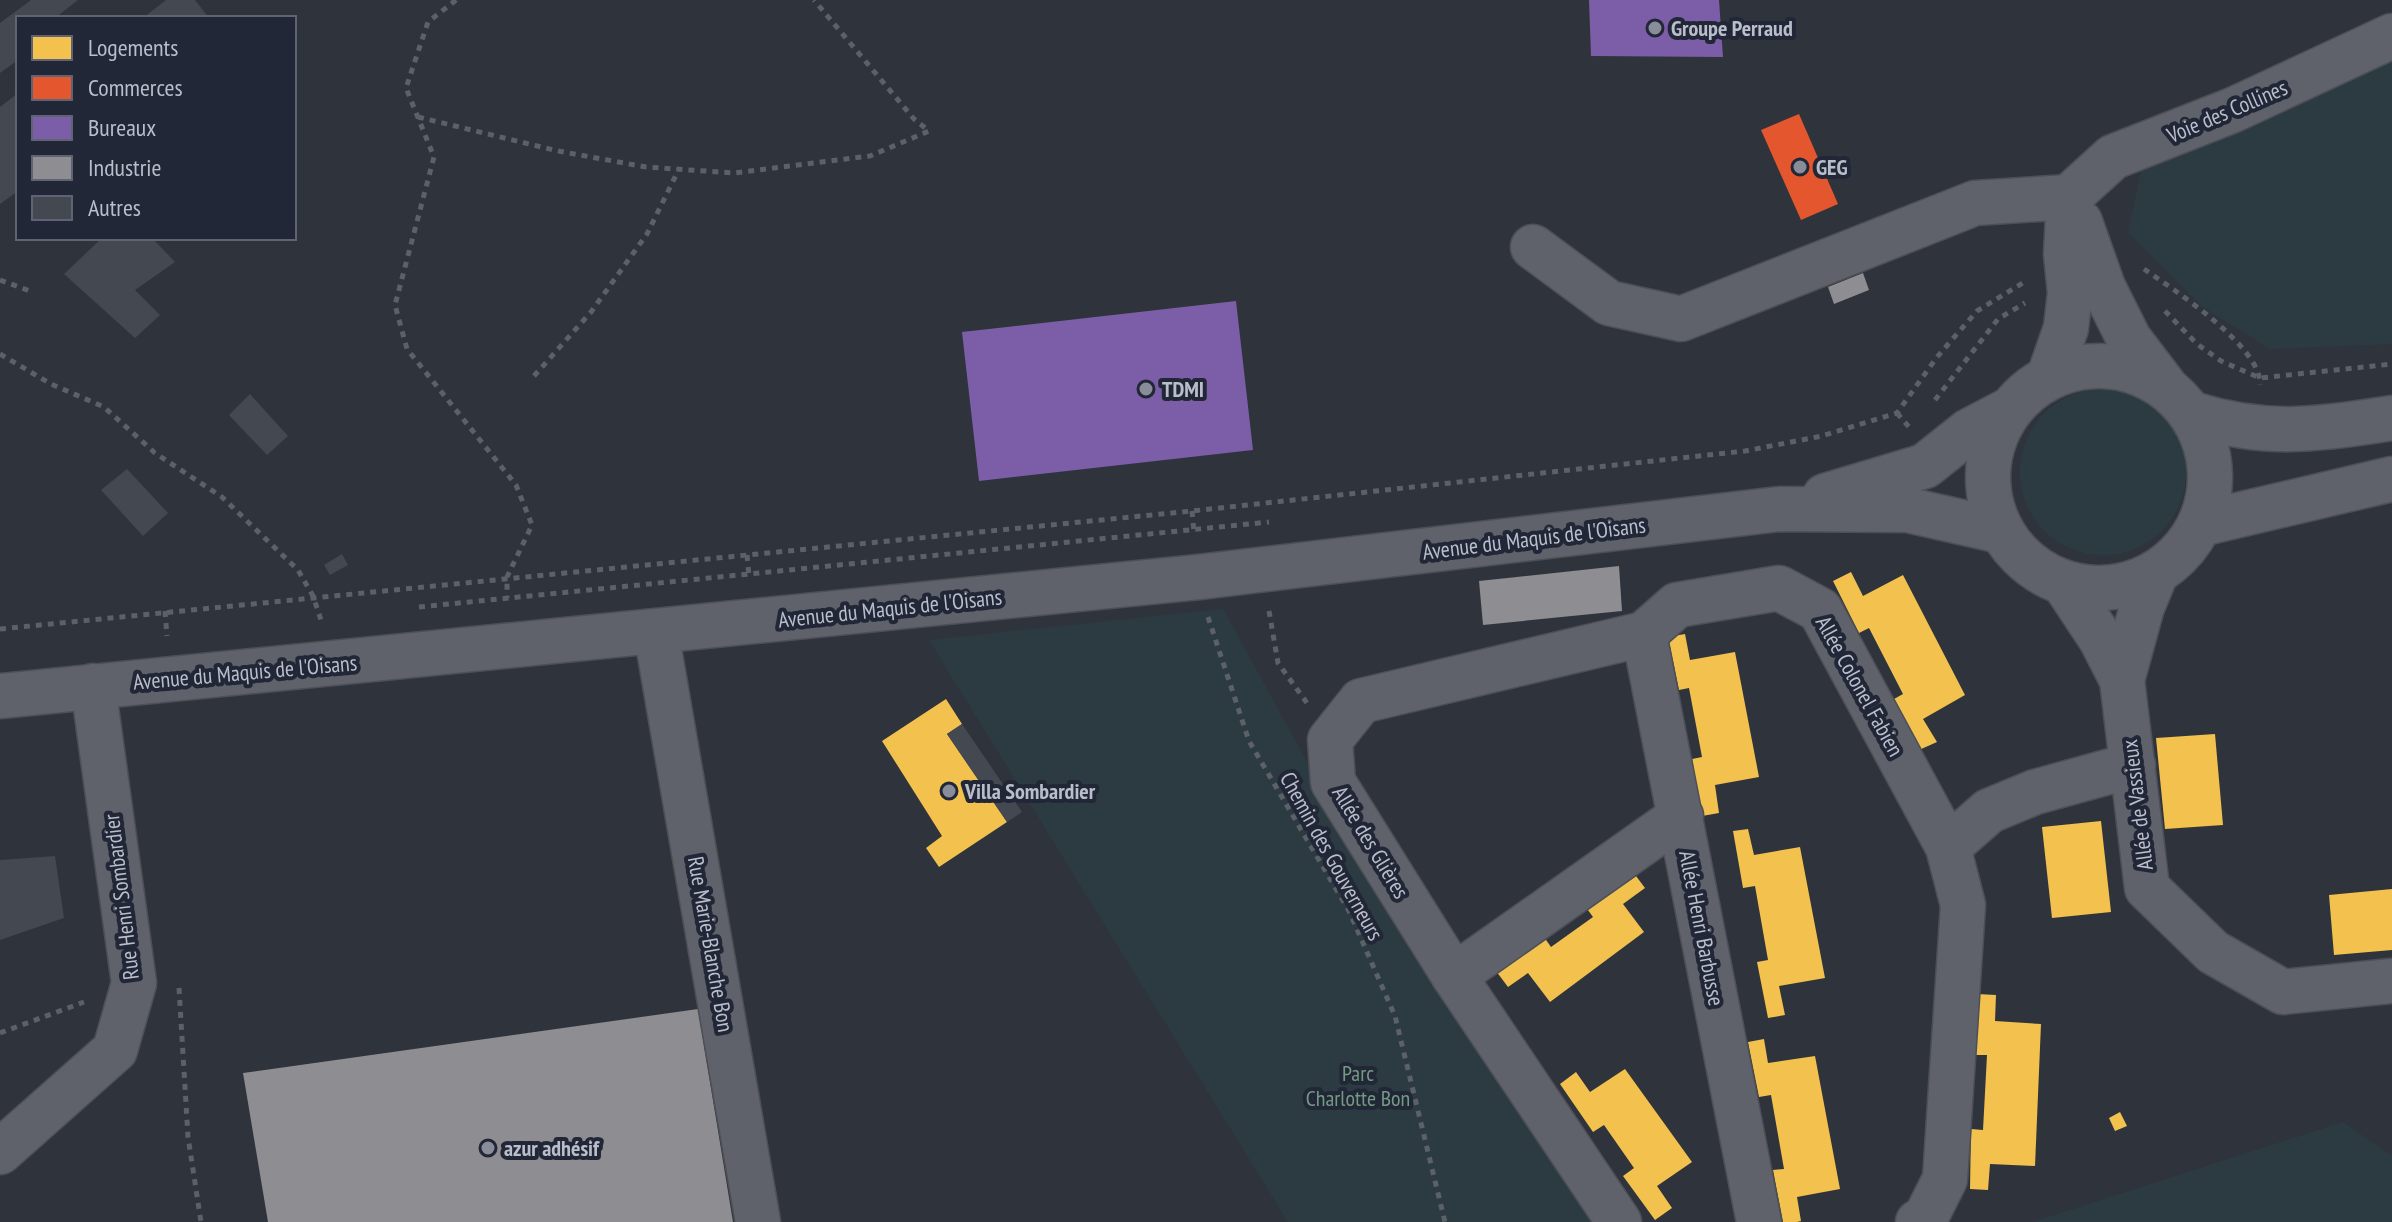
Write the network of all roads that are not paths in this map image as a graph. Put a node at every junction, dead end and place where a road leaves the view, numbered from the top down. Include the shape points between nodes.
1 (2392, 36) edge
2 (2069, 197) junction
3 (1533, 247) dead end
4 (2084, 268) junction
5 (2049, 377) junction
6 (2178, 400) junction
7 (2009, 410) junction
8 (2392, 418) edge
9 (2392, 479) edge
10 (1779, 509) junction
11 (2200, 524) junction
12 (2001, 531) junction
13 (2156, 573) junction
14 (2064, 583) junction
15 (1644, 634) junction
16 (660, 649) junction
17 (2122, 680) junction
18 (93, 686) junction
19 (0, 696) edge
20 (2133, 765) junction
21 (1681, 816) junction
22 (1948, 847) junction
23 (1454, 976) junction
24 (2392, 981) edge
25 (0, 1152) edge
26 (758, 1222) edge
27 (1619, 1222) edge
28 (1759, 1222) edge
29 (1918, 1222) edge

1 - 2 street, Voie des Collines via 2233,110 2113,157
2 - 3 street via 1975,203 1681,319 1609,303
2 - 4 street
4 - 5 street
4 - 6 street via 2103,287 2129,339
5 - 6 street via 2087,365 2128,368
5 - 7 street
6 - 8 street via 2234,427 2317,430
6 - 11 street via 2208,449 2210,487
7 - 10 street, Avenue du Maquis de l'Oisans via 1969,431 1925,466
7 - 12 street via 1991,449 1988,491
9 - 11 street
10 - 12 street, Avenue du Maquis de l'Oisans via 1908,510
10 - 16 street, Avenue du Maquis de l'Oisans via 1199,577
11 - 13 street via 2181,552
12 - 14 street via 2018,554
13 - 14 street via 2095,589
13 - 17 street, Allée de Vassieux
14 - 17 street, Allée de Vassieux
15 - 21 street, Allée Henri Barbusse
15 - 22 street, Allée Colonel Fabien via 1677,605 1779,588 1820,610
15 - 23 street, Allée des Glières via 1361,701 1330,740 1333,782
16 - 18 street, Avenue du Maquis de l'Oisans via 513,646
16 - 26 street, Rue Marie-Blanche Bon
17 - 20 street, Allée de Vassieux
18 - 19 street, Avenue du Maquis de l'Oisans
18 - 25 street, Rue Henri Sombardier via 134,983 115,1050
20 - 22 street via 2035,792 1989,811
20 - 24 street, Allée de Vassieux via 2147,888 2213,952 2283,992
21 - 23 street
21 - 28 street, Allée Henri Barbusse
22 - 29 street, Allée Colonel Fabien via 1963,905 1945,1179 1925,1219
23 - 27 street, Allée des Glières

